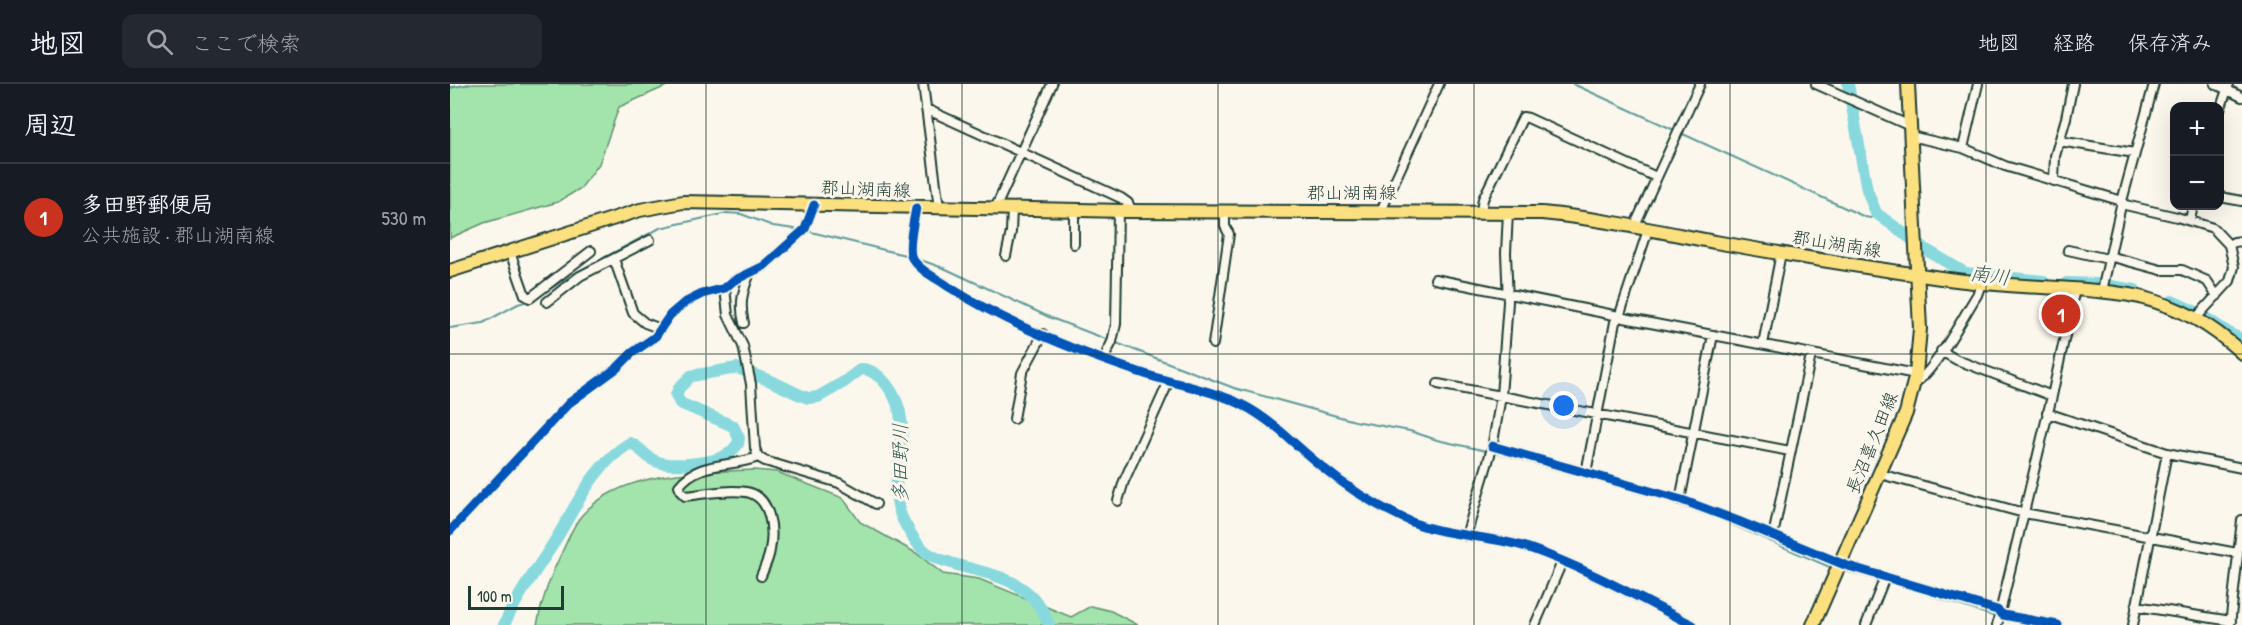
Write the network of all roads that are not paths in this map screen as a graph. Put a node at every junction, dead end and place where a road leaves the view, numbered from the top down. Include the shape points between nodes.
1 (923, 84) edge
2 (1052, 84) edge
3 (1439, 84) edge
4 (1700, 84) edge
5 (1816, 84) edge
6 (1908, 84) edge
7 (1978, 84) edge
8 (2073, 84) edge
9 (2154, 84) edge
10 (2215, 84) edge
11 (2228, 87) edge
12 (2242, 97) edge
13 (2223, 102) edge
14 (926, 109) junction
15 (1910, 131) junction
16 (2059, 141) junction
17 (1963, 148) junction
18 (1021, 152) junction
19 (2135, 153) junction
20 (1656, 177) junction
21 (2054, 181) junction
22 (2224, 198) edge
23 (2242, 201) edge
24 (2121, 203) junction
25 (814, 205) junction
26 (916, 208) junction
27 (939, 208) junction
28 (995, 209) junction
29 (1012, 209) junction
30 (1074, 210) junction
31 (2192, 210) edge
32 (1118, 211) junction
33 (1131, 211) junction
34 (1224, 211) junction
35 (1381, 211) junction
36 (1481, 211) junction
37 (1508, 212) junction
38 (2190, 220) junction
39 (1634, 227) junction
40 (1648, 230) junction
41 (650, 240) dead end
42 (2242, 241) edge
43 (1074, 244) dead end
44 (2229, 245) junction
45 (2068, 250) dead end
46 (591, 251) dead end
47 (510, 252) junction
48 (1781, 253) junction
49 (1006, 256) dead end
50 (2109, 258) junction
51 (614, 259) junction
52 (450, 271) edge
53 (1917, 271) junction
54 (750, 273) junction
55 (2232, 277) junction
56 (1435, 279) dead end
57 (2242, 282) edge
58 (1981, 284) junction
59 (725, 288) junction
60 (2075, 289) junction
61 (2102, 291) junction
62 (1508, 294) junction
63 (2217, 296) junction
64 (547, 302) dead end
65 (1619, 318) junction
66 (2196, 318) junction
67 (744, 323) dead end
68 (661, 329) junction
69 (1043, 334) junction
70 (1713, 334) junction
71 (1213, 344) dead end
72 (1763, 344) junction
73 (1941, 351) junction
74 (2242, 353) edge
75 (1811, 355) junction
76 (1103, 360) junction
77 (1915, 379) junction
78 (1169, 381) junction
79 (1437, 384) dead end
80 (1501, 396) junction
81 (2052, 396) junction
82 (2047, 413) junction
83 (1598, 415) junction
84 (1014, 419) dead end
85 (1692, 432) junction
86 (1492, 446) junction
87 (1790, 451) junction
88 (2167, 453) junction
89 (759, 457) junction
90 (2242, 468) edge
91 (1586, 473) junction
92 (1880, 474) junction
93 (1680, 500) junction
94 (1118, 501) dead end
95 (876, 504) dead end
96 (2024, 513) junction
97 (2242, 520) edge
98 (450, 531) edge
99 (1466, 536) junction
100 (1773, 536) junction
101 (2149, 537) junction
102 (2237, 553) junction
103 (1562, 562) junction
104 (1841, 563) junction
105 (761, 576) dead end
106 (1885, 577) junction
107 (2136, 606) junction
108 (2000, 613) junction
109 (2230, 623) edge
110 (1534, 625) edge
111 (1693, 625) edge
112 (1813, 625) edge
113 (1866, 625) edge
114 (1997, 625) edge
115 (2058, 625) edge
116 (2133, 625) edge

1 - 14 street
2 - 18 street
3 - 35 street
4 - 20 street
5 - 15 street
6 - 15 main road, 長沼喜久田線
7 - 17 street
8 - 16 street
9 - 19 street
10 - 11 street
11 - 12 street
11 - 13 street
14 - 18 street
14 - 27 street
15 - 17 street
15 - 53 main road, 長沼喜久田線
16 - 19 street
16 - 21 street
17 - 21 street
18 - 28 street
18 - 33 street via 1121,198 1128,202
19 - 24 street
20 - 36 street via 1523,117 1483,199
20 - 39 street
21 - 24 street
22 - 23 street
24 - 38 street
24 - 50 street
25 - 26 main road, 郡山湖南線
25 - 47 main road, 郡山湖南線 via 664,204
25 - 54 street via 805,230 764,266
26 - 27 main road, 郡山湖南線
26 - 69 street via 911,252 922,268 972,302
27 - 28 main road, 郡山湖南線
28 - 29 main road, 郡山湖南線
29 - 30 main road, 郡山湖南線
29 - 49 street
30 - 32 main road, 郡山湖南線
30 - 43 street
31 - 38 street
32 - 33 main road, 郡山湖南線
32 - 76 street via 1116,324
33 - 34 main road, 郡山湖南線
34 - 35 main road, 郡山湖南線
34 - 71 street via 1229,234
35 - 36 main road, 郡山湖南線
36 - 37 main road, 郡山湖南線
37 - 39 main road, 郡山湖南線 via 1569,216
37 - 62 street
38 - 44 street via 2216,230
39 - 40 main road, 郡山湖南線
40 - 48 main road, 郡山湖南線
40 - 65 street
41 - 51 street
42 - 44 street
44 - 55 street
45 - 50 street
46 - 47 street via 530,298 525,295
47 - 52 main road, 郡山湖南線
48 - 53 main road, 郡山湖南線
48 - 72 street
50 - 61 street
50 - 63 street via 2161,270 2182,270 2206,281
51 - 64 street via 574,280
51 - 68 street via 633,313
53 - 58 main road, 郡山湖南線
53 - 77 main road, 長沼喜久田線 via 1920,329
54 - 59 street
54 - 67 street via 742,291
55 - 57 street
55 - 63 street
56 - 62 street
58 - 60 main road, 郡山湖南線
58 - 73 street
59 - 68 street via 684,303
59 - 89 street via 728,315 742,346 751,384
60 - 61 main road, 郡山湖南線
60 - 81 street
61 - 66 main road, 郡山湖南線 via 2139,297
62 - 65 street
62 - 80 street
63 - 66 street
65 - 70 street
65 - 83 street via 1615,322
66 - 74 main road, 郡山湖南線
68 - 98 street via 569,403
69 - 76 street
69 - 84 street via 1022,373
70 - 72 street
70 - 85 street
72 - 75 street
73 - 77 street via 1924,377
73 - 81 street
75 - 77 street
75 - 87 street
76 - 78 street
77 - 92 main road, 長沼喜久田線 via 1906,413
78 - 94 street
78 - 99 street via 1210,391 1257,412 1321,466 1396,515 1436,531
79 - 80 street
80 - 83 street
80 - 86 street
81 - 82 street
82 - 88 street
82 - 96 street
83 - 85 street
83 - 91 street
85 - 87 street
85 - 93 street
86 - 91 street
86 - 99 street
87 - 100 street
88 - 90 street
88 - 101 street
89 - 95 street via 839,483
89 - 105 street via 706,466 679,486 685,496 745,492 760,499 771,523 770,553
91 - 93 street
92 - 96 street
92 - 104 main road, 長沼喜久田線
93 - 100 street
96 - 101 street
96 - 108 street
97 - 102 street
99 - 103 street via 1521,546
100 - 104 street
101 - 102 street
101 - 107 street
102 - 109 street
103 - 110 street
103 - 111 street
104 - 106 street
104 - 112 main road, 長沼喜久田線
106 - 108 street
106 - 113 street
107 - 109 street
107 - 116 street
108 - 114 street
108 - 115 street

